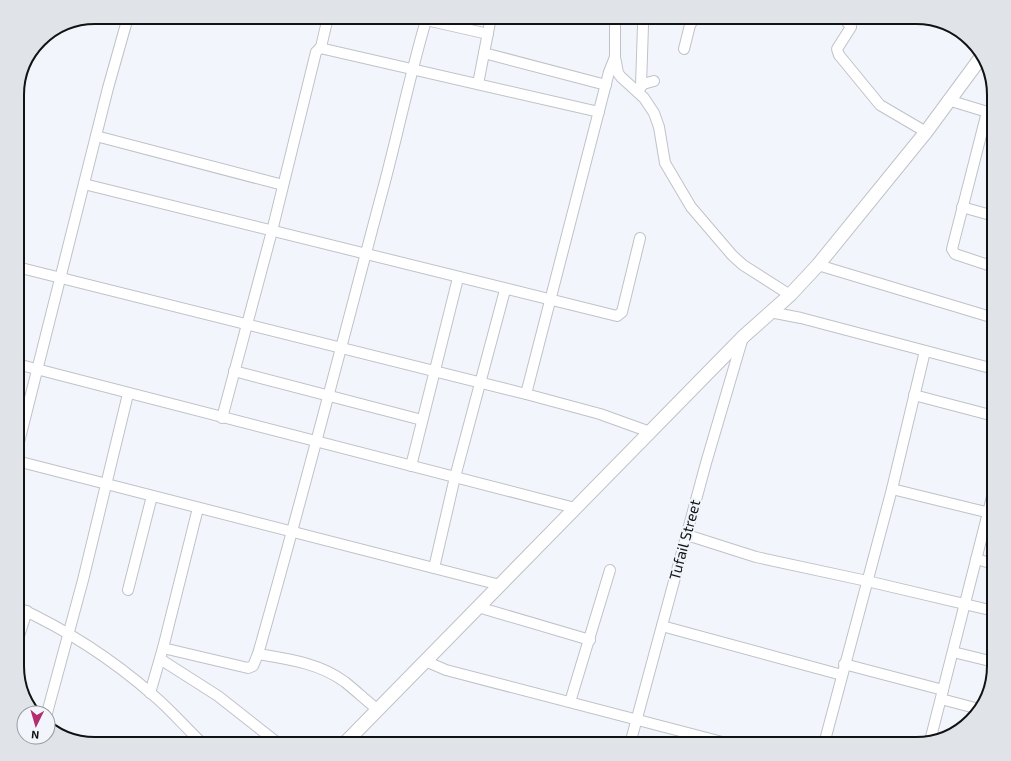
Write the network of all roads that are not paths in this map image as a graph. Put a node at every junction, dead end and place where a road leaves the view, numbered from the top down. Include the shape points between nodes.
1 (126, 24) edge
2 (326, 24) edge
3 (424, 24) edge
4 (449, 24) edge
5 (490, 24) edge
6 (615, 24) edge
7 (691, 24) edge
8 (849, 24) edge
9 (643, 25) dead end
10 (488, 34) junction
11 (321, 47) junction
12 (684, 49) dead end
13 (484, 53) junction
14 (616, 57) junction
15 (978, 61) edge
16 (412, 68) junction
17 (654, 81) dead end
18 (478, 84) junction
19 (606, 85) junction
20 (639, 89) junction
21 (948, 100) junction
22 (599, 112) junction
23 (987, 112) edge
24 (987, 126) edge
25 (926, 132) junction
26 (96, 136) junction
27 (84, 184) junction
28 (283, 185) junction
29 (962, 207) junction
30 (987, 214) edge
31 (272, 231) junction
32 (640, 238) dead end
33 (365, 255) junction
34 (818, 265) junction
35 (987, 265) edge
36 (24, 269) edge
37 (61, 278) junction
38 (458, 278) junction
39 (505, 290) junction
40 (790, 295) junction
41 (550, 300) junction
42 (770, 312) junction
43 (987, 316) edge
44 (246, 324) junction
45 (744, 336) junction
46 (340, 348) junction
47 (925, 351) junction
48 (24, 366) edge
49 (987, 367) edge
50 (38, 370) junction
51 (234, 371) junction
52 (434, 371) junction
53 (480, 383) junction
54 (128, 394) junction
55 (526, 394) junction
56 (328, 395) junction
57 (914, 395) junction
58 (987, 414) edge
59 (222, 418) junction
60 (422, 420) junction
61 (24, 423) edge
62 (650, 432) junction
63 (316, 442) junction
64 (24, 463) edge
65 (411, 466) junction
66 (455, 477) junction
67 (106, 484) junction
68 (892, 489) junction
69 (152, 496) junction
70 (198, 508) junction
71 (575, 508) junction
72 (987, 512) edge
73 (987, 525) edge
74 (292, 532) junction
75 (687, 535) junction
76 (976, 559) junction
77 (987, 562) edge
78 (434, 568) junction
79 (610, 570) dead end
80 (867, 581) junction
81 (500, 585) junction
82 (128, 590) dead end
83 (965, 604) junction
84 (478, 607) junction
85 (987, 609) edge
86 (24, 610) edge
87 (662, 626) junction
88 (68, 633) junction
89 (590, 640) junction
90 (163, 648) junction
91 (953, 652) junction
92 (258, 654) junction
93 (160, 659) junction
94 (987, 660) edge
95 (425, 661) junction
96 (844, 664) junction
97 (842, 675) junction
98 (150, 693) junction
99 (942, 695) junction
100 (570, 702) junction
101 (49, 705) edge
102 (973, 707) edge
103 (378, 710) junction
104 (637, 719) junction
105 (931, 736) edge
106 (196, 737) edge
107 (270, 737) edge
108 (351, 737) edge
109 (632, 737) edge
110 (704, 737) edge
111 (826, 737) edge

1 - 26 street
2 - 11 street
3 - 16 street
4 - 10 street
5 - 10 street
6 - 14 street
7 - 12 street
8 - 25 street via 851,27 837,49 839,55 880,104
9 - 20 street
10 - 13 street
11 - 16 street
11 - 28 street via 316,52
13 - 18 street
13 - 19 street
14 - 19 street
14 - 20 street via 616,67 621,77
15 - 21 main road
16 - 18 street
16 - 33 street
17 - 20 street
18 - 22 street
19 - 22 street
20 - 40 street via 654,113 659,127 665,163 699,218 743,265
21 - 23 street
21 - 25 main road
22 - 41 street
24 - 29 street
25 - 34 main road
26 - 27 street
26 - 28 street
27 - 31 street
27 - 37 street
28 - 31 street
29 - 30 street
29 - 35 street via 952,249 954,254
31 - 33 street
31 - 44 street
32 - 41 street via 620,316
33 - 38 street
33 - 46 street
34 - 40 main road
34 - 43 street
36 - 37 street
37 - 44 street
37 - 50 street
38 - 39 street
38 - 52 street
39 - 41 street
39 - 53 street
40 - 42 main road
41 - 55 street
42 - 45 main road
42 - 47 street
44 - 46 street
44 - 51 street
45 - 62 main road
45 - 75 street, Tufail Street
46 - 52 street
46 - 56 street
47 - 49 street
47 - 57 street
48 - 50 street
50 - 54 street
50 - 61 street
51 - 56 street
51 - 59 street
52 - 53 street
52 - 60 street
53 - 55 street
53 - 66 street
54 - 59 street
54 - 67 street
55 - 62 street via 600,414
56 - 60 street
56 - 63 street
57 - 58 street
57 - 68 street
59 - 63 street
60 - 65 street
62 - 71 main road
63 - 65 street
63 - 74 street
64 - 67 street
65 - 66 street
66 - 71 street
66 - 78 street
67 - 69 street
67 - 88 street
68 - 72 street
68 - 80 street
69 - 70 street
69 - 82 street
70 - 74 street
70 - 90 street
71 - 81 main road
73 - 76 street
74 - 78 street
74 - 92 street
75 - 80 street via 756,556
75 - 87 street, Tufail Street
76 - 77 street
76 - 83 street
78 - 81 street
79 - 89 street
80 - 83 street
80 - 96 street
81 - 84 main road
83 - 85 street
83 - 91 street
84 - 89 street
84 - 95 main road
86 - 88 street
87 - 97 street
87 - 104 street, Tufail Street
88 - 98 street
88 - 101 street
89 - 100 street
90 - 92 street via 248,668 254,665
90 - 93 street
91 - 94 street
91 - 99 street
92 - 103 street via 295,660 328,672
93 - 98 street
93 - 107 street via 218,696
95 - 100 street via 446,670
95 - 103 main road
96 - 97 street
96 - 99 street
97 - 111 street
98 - 106 street
99 - 102 street
99 - 105 street
100 - 104 street
103 - 108 main road
104 - 109 street, Tufail Street
104 - 110 street

